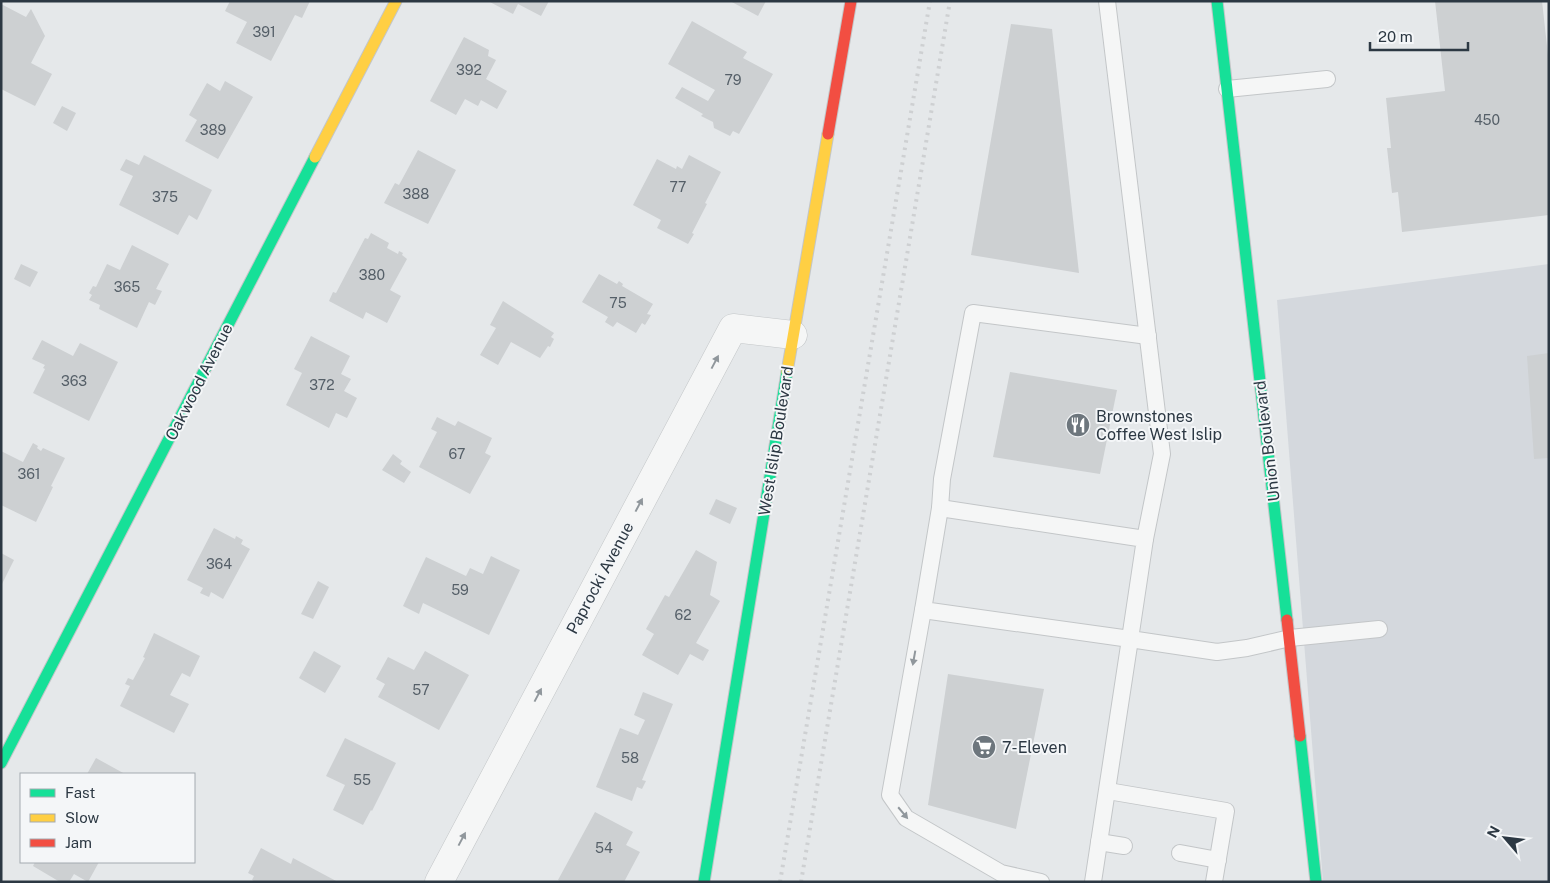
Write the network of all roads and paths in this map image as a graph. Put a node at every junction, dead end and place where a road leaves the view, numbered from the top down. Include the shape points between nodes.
1 (396, 1) edge
2 (852, 1) edge
3 (1108, 1) edge
4 (1217, 1) edge
5 (1327, 79) dead end
6 (1227, 89) junction
7 (793, 336) junction
8 (1148, 336) junction
9 (940, 508) junction
10 (1145, 539) junction
11 (923, 610) junction
12 (1379, 629) dead end
13 (1290, 638) junction
14 (1130, 639) junction
15 (1, 763) edge
16 (1108, 791) junction
17 (1098, 842) junction
18 (1124, 846) dead end
19 (1180, 853) dead end
20 (1218, 860) junction
21 (439, 882) edge
22 (704, 882) edge
23 (1041, 882) edge
24 (1093, 882) edge
25 (1214, 882) edge
26 (1316, 882) edge

1 - 15 street, Oakwood Avenue
2 - 7 street, West Islip Boulevard
3 - 8 lane
4 - 6 street, Union Boulevard
5 - 6 lane
6 - 13 street, Union Boulevard
21 -> 7 street, Paprocki Avenue via 733,328
7 - 22 street, West Islip Boulevard
8 - 9 lane via 973,313 942,479
8 - 10 lane via 1162,454
9 - 10 lane
9 - 11 lane
10 - 14 lane
11 - 14 lane
11 -> 23 lane via 890,795 906,818 1001,873
12 - 13 lane
13 - 14 lane via 1217,652
13 - 26 street, Union Boulevard
14 - 16 lane
16 - 17 lane
16 - 20 lane via 1226,811
17 - 18 lane
17 - 24 lane
19 - 20 lane
20 - 25 lane

